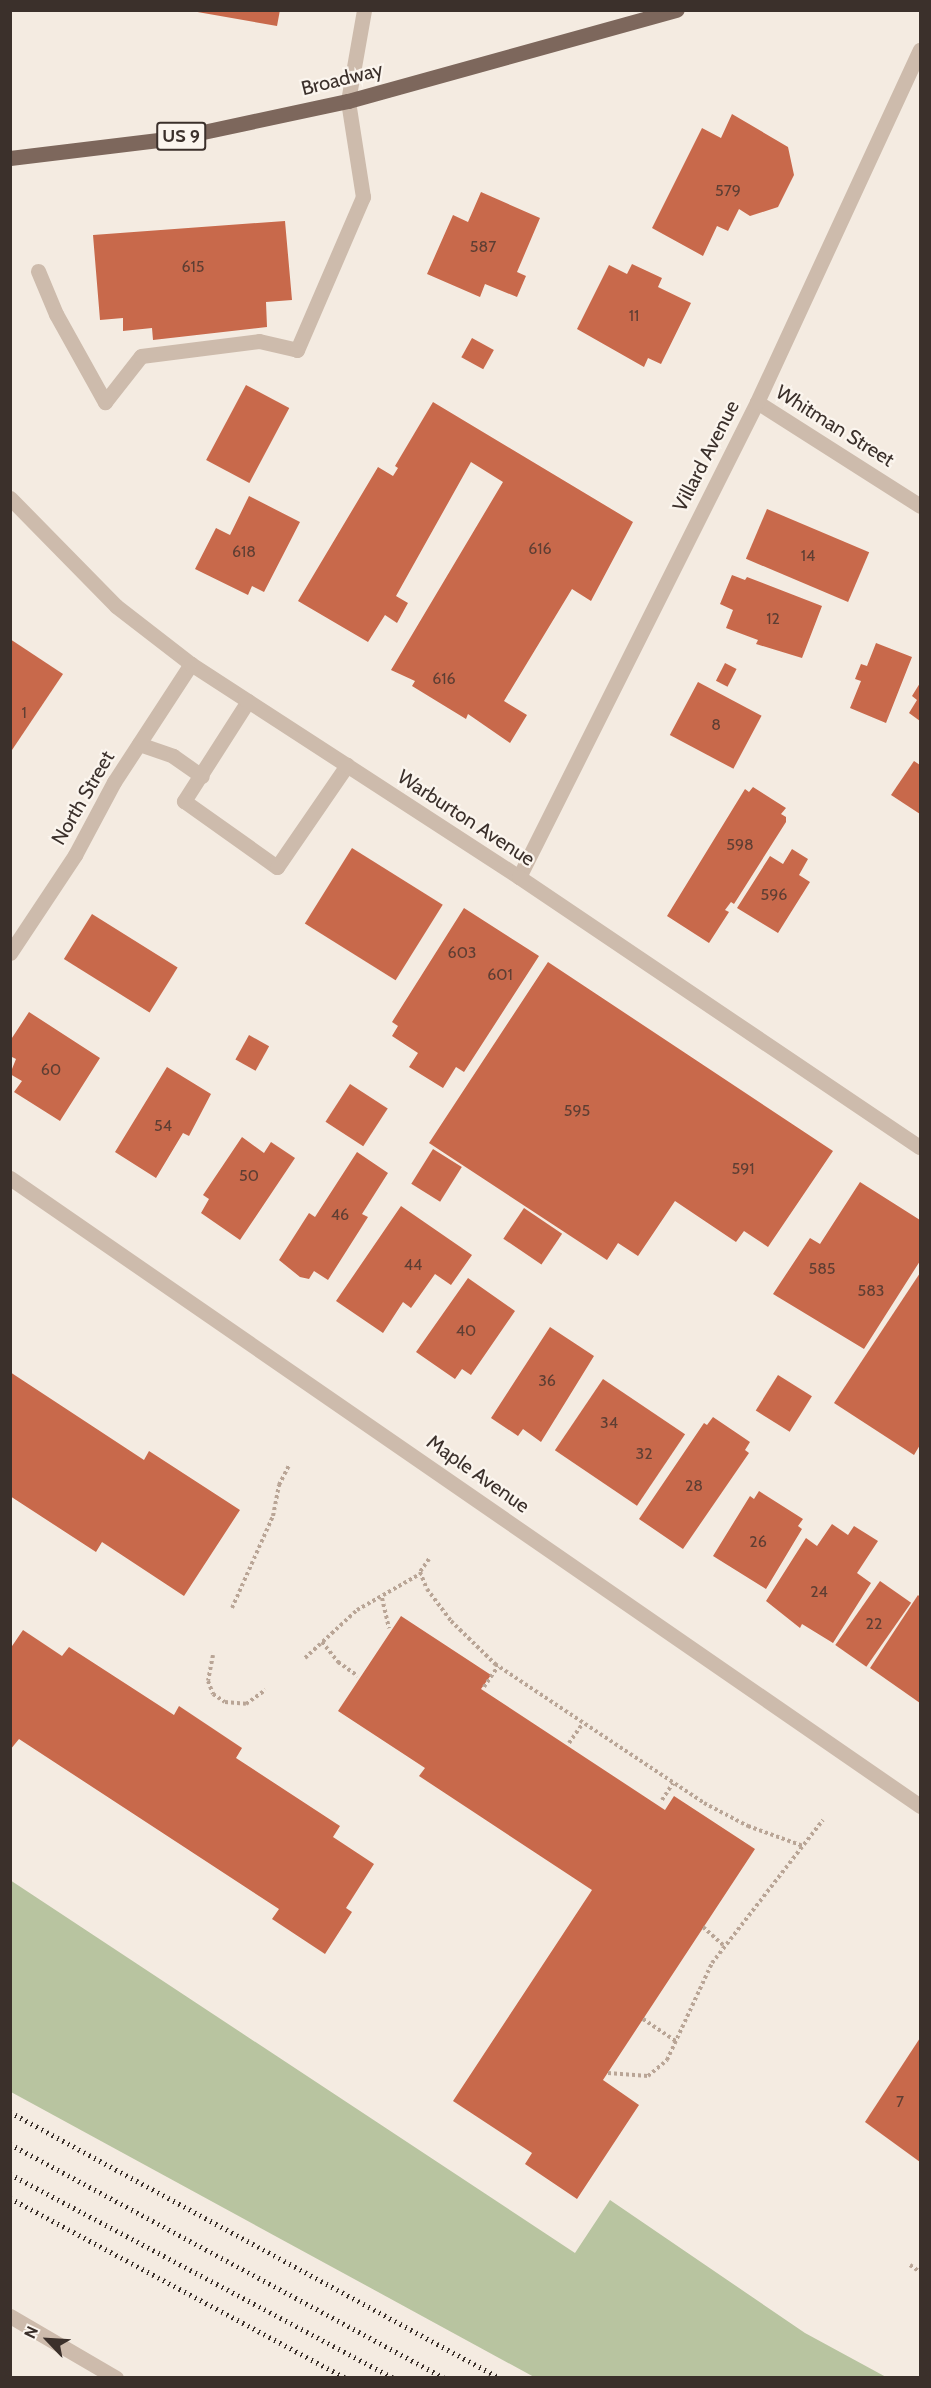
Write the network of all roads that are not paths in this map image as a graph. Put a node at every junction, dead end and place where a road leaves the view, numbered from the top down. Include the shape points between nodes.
1 (364, 10) edge
2 (677, 10) edge
3 (921, 50) edge
4 (348, 101) junction
5 (10, 158) edge
6 (38, 271) dead end
7 (757, 402) junction
8 (10, 498) edge
9 (921, 506) edge
10 (191, 664) junction
11 (248, 701) junction
12 (139, 744) junction
13 (347, 765) junction
14 (202, 776) junction
15 (519, 877) junction
16 (10, 953) edge
17 (921, 1147) edge
18 (10, 1178) edge
19 (921, 1806) edge
20 (10, 2316) edge
21 (116, 2378) edge

1 - 4 street
2 - 4 main road, Broadway / US 9
3 - 7 street, Villard Avenue
4 - 5 main road, Broadway / US 9 via 175,138
4 - 6 street via 363,198 297,350 259,341 141,356 105,402 56,315
7 - 9 street, Whitman Street
7 - 15 street, Villard Avenue
8 - 10 street, Warburton Avenue via 116,606
10 - 11 street, Warburton Avenue
10 - 12 street, North Street
11 - 13 street, Warburton Avenue
11 - 14 street
12 - 14 street via 173,756
12 - 16 street, North Street via 75,855
13 - 14 street via 277,867 184,801
13 - 15 street, Warburton Avenue
15 - 17 street, Warburton Avenue
18 - 19 street, Maple Avenue
20 - 21 street

